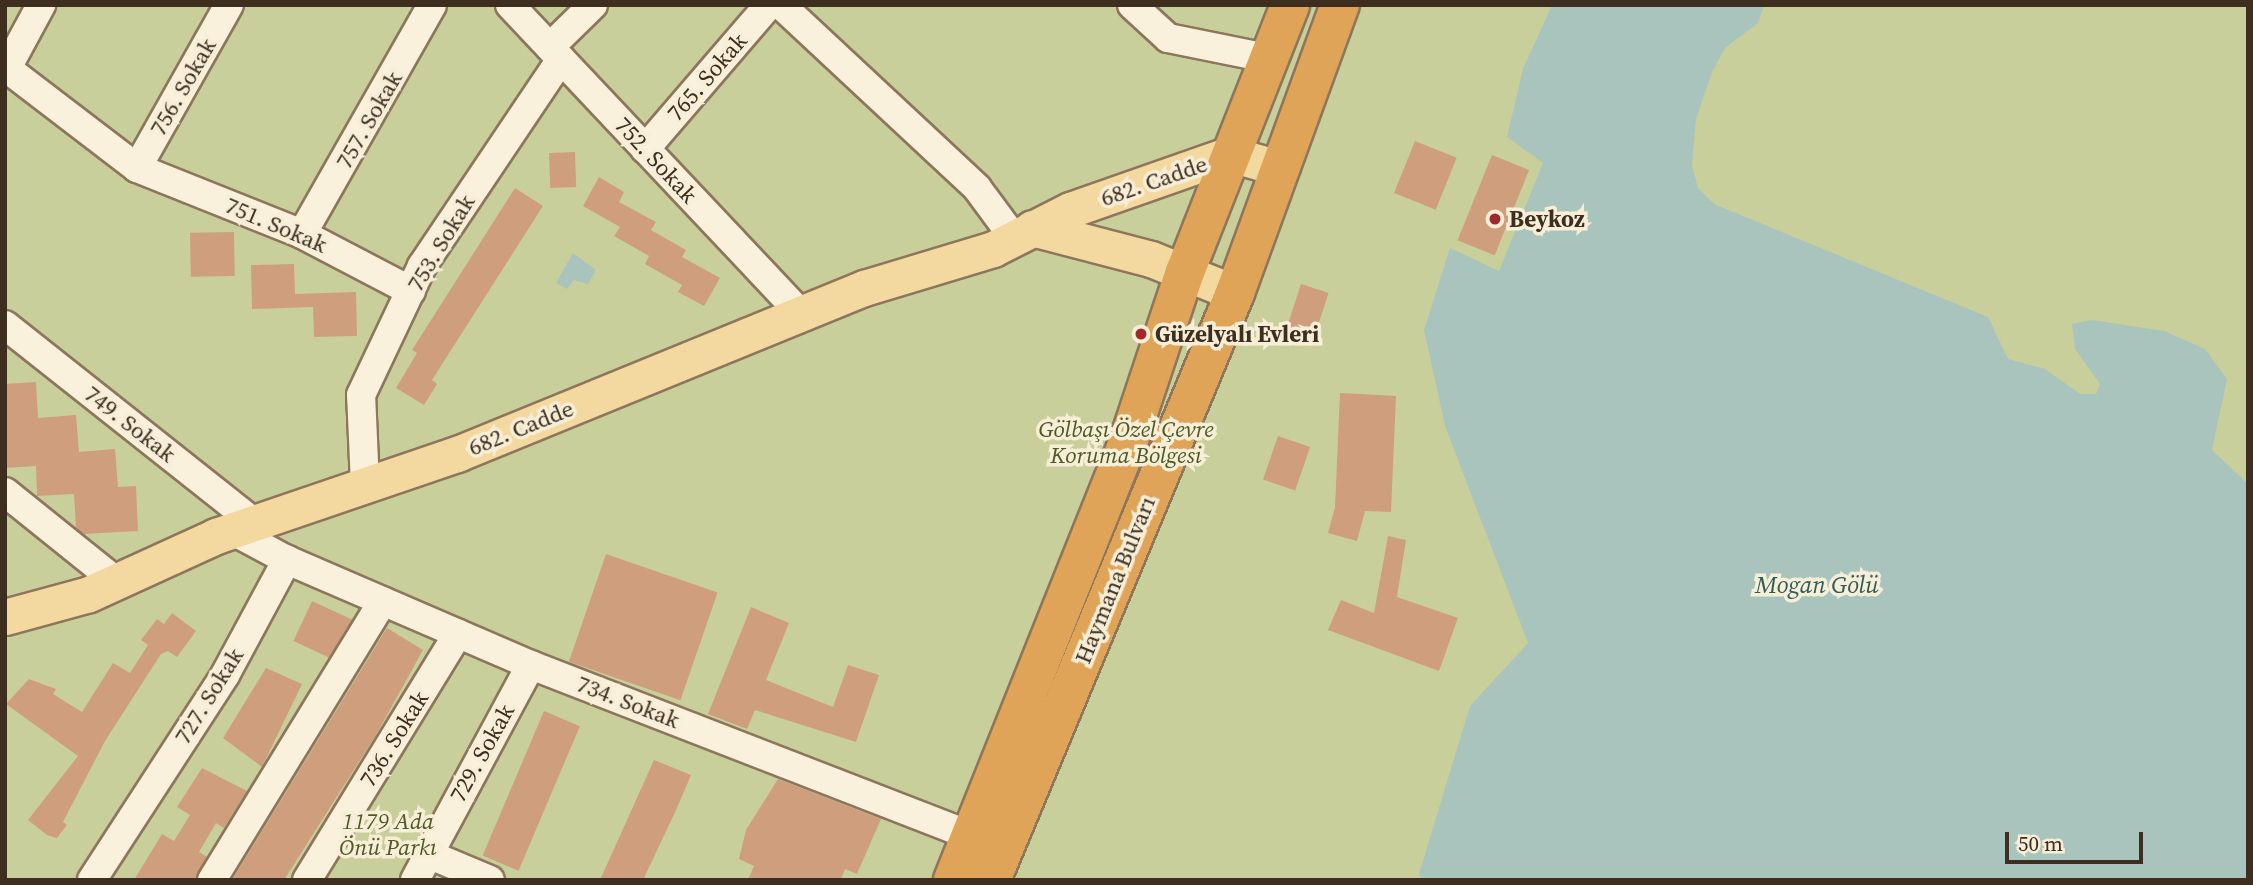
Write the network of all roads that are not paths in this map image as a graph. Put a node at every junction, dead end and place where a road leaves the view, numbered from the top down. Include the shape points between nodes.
1 (41, 5) edge
2 (229, 5) edge
3 (432, 5) edge
4 (510, 5) edge
5 (593, 5) edge
6 (769, 5) edge
7 (781, 5) edge
8 (1132, 5) edge
9 (1290, 5) edge
10 (1340, 5) edge
11 (555, 53) junction
12 (1267, 58) junction
13 (6, 67) edge
14 (645, 149) junction
15 (1230, 154) junction
16 (136, 168) junction
17 (1279, 168) junction
18 (1023, 233) junction
19 (302, 234) junction
20 (1185, 272) junction
21 (411, 291) junction
22 (1235, 293) junction
23 (801, 314) junction
24 (5, 325) edge
25 (365, 485) junction
26 (5, 492) edge
27 (244, 527) junction
28 (287, 560) junction
29 (117, 582) junction
30 (383, 601) junction
31 (5, 617) edge
32 (458, 634) junction
33 (531, 665) junction
34 (972, 836) junction
35 (428, 854) junction
36 (92, 880) edge
37 (212, 880) edge
38 (307, 880) edge
39 (415, 880) edge
40 (489, 880) edge
41 (953, 880) edge
42 (991, 880) edge

1 - 13 street
2 - 16 street, 756. Sokak
3 - 19 street, 757. Sokak
4 - 11 street, 752. Sokak
5 - 11 street, 753. Sokak
6 - 14 street, 765. Sokak
7 - 18 street
8 - 12 street via 1168,38
9 - 12 highway, Haymana Bulvarı
10 - 17 highway, Haymana Bulvarı
11 - 14 street, 752. Sokak
11 - 21 street, 753. Sokak
12 - 15 highway, Haymana Bulvarı
13 - 16 street
14 - 23 street, 752. Sokak
15 - 17 main road, 682. Cadde
15 - 18 main road, 682. Cadde
15 - 20 highway, Haymana Bulvarı
16 - 19 street, 751. Sokak
17 - 22 highway, Haymana Bulvarı
18 - 20 main road, 682. Cadde
18 - 23 main road, 682. Cadde
19 - 21 street, 751. Sokak
20 - 22 main road, 682. Cadde
20 - 34 highway, Haymana Bulvarı via 1129,440
21 - 25 street, 753. Sokak via 361,395
22 - 42 highway, Haymana Bulvarı
23 - 25 main road, 682. Cadde
24 - 27 street, 749. Sokak
25 - 27 main road, 682. Cadde
26 - 29 street
27 - 28 street
27 - 29 main road, 682. Cadde
28 - 30 street, 734. Sokak
28 - 36 street, 727. Sokak via 225,676
29 - 31 main road, 682. Cadde
30 - 32 street, 734. Sokak
30 - 37 street
32 - 33 street, 734. Sokak
32 - 38 street, 736. Sokak
33 - 34 street, 734. Sokak
33 - 35 street, 729. Sokak
34 - 41 highway, Haymana Bulvarı
35 - 39 street, 729. Sokak
35 - 40 street

